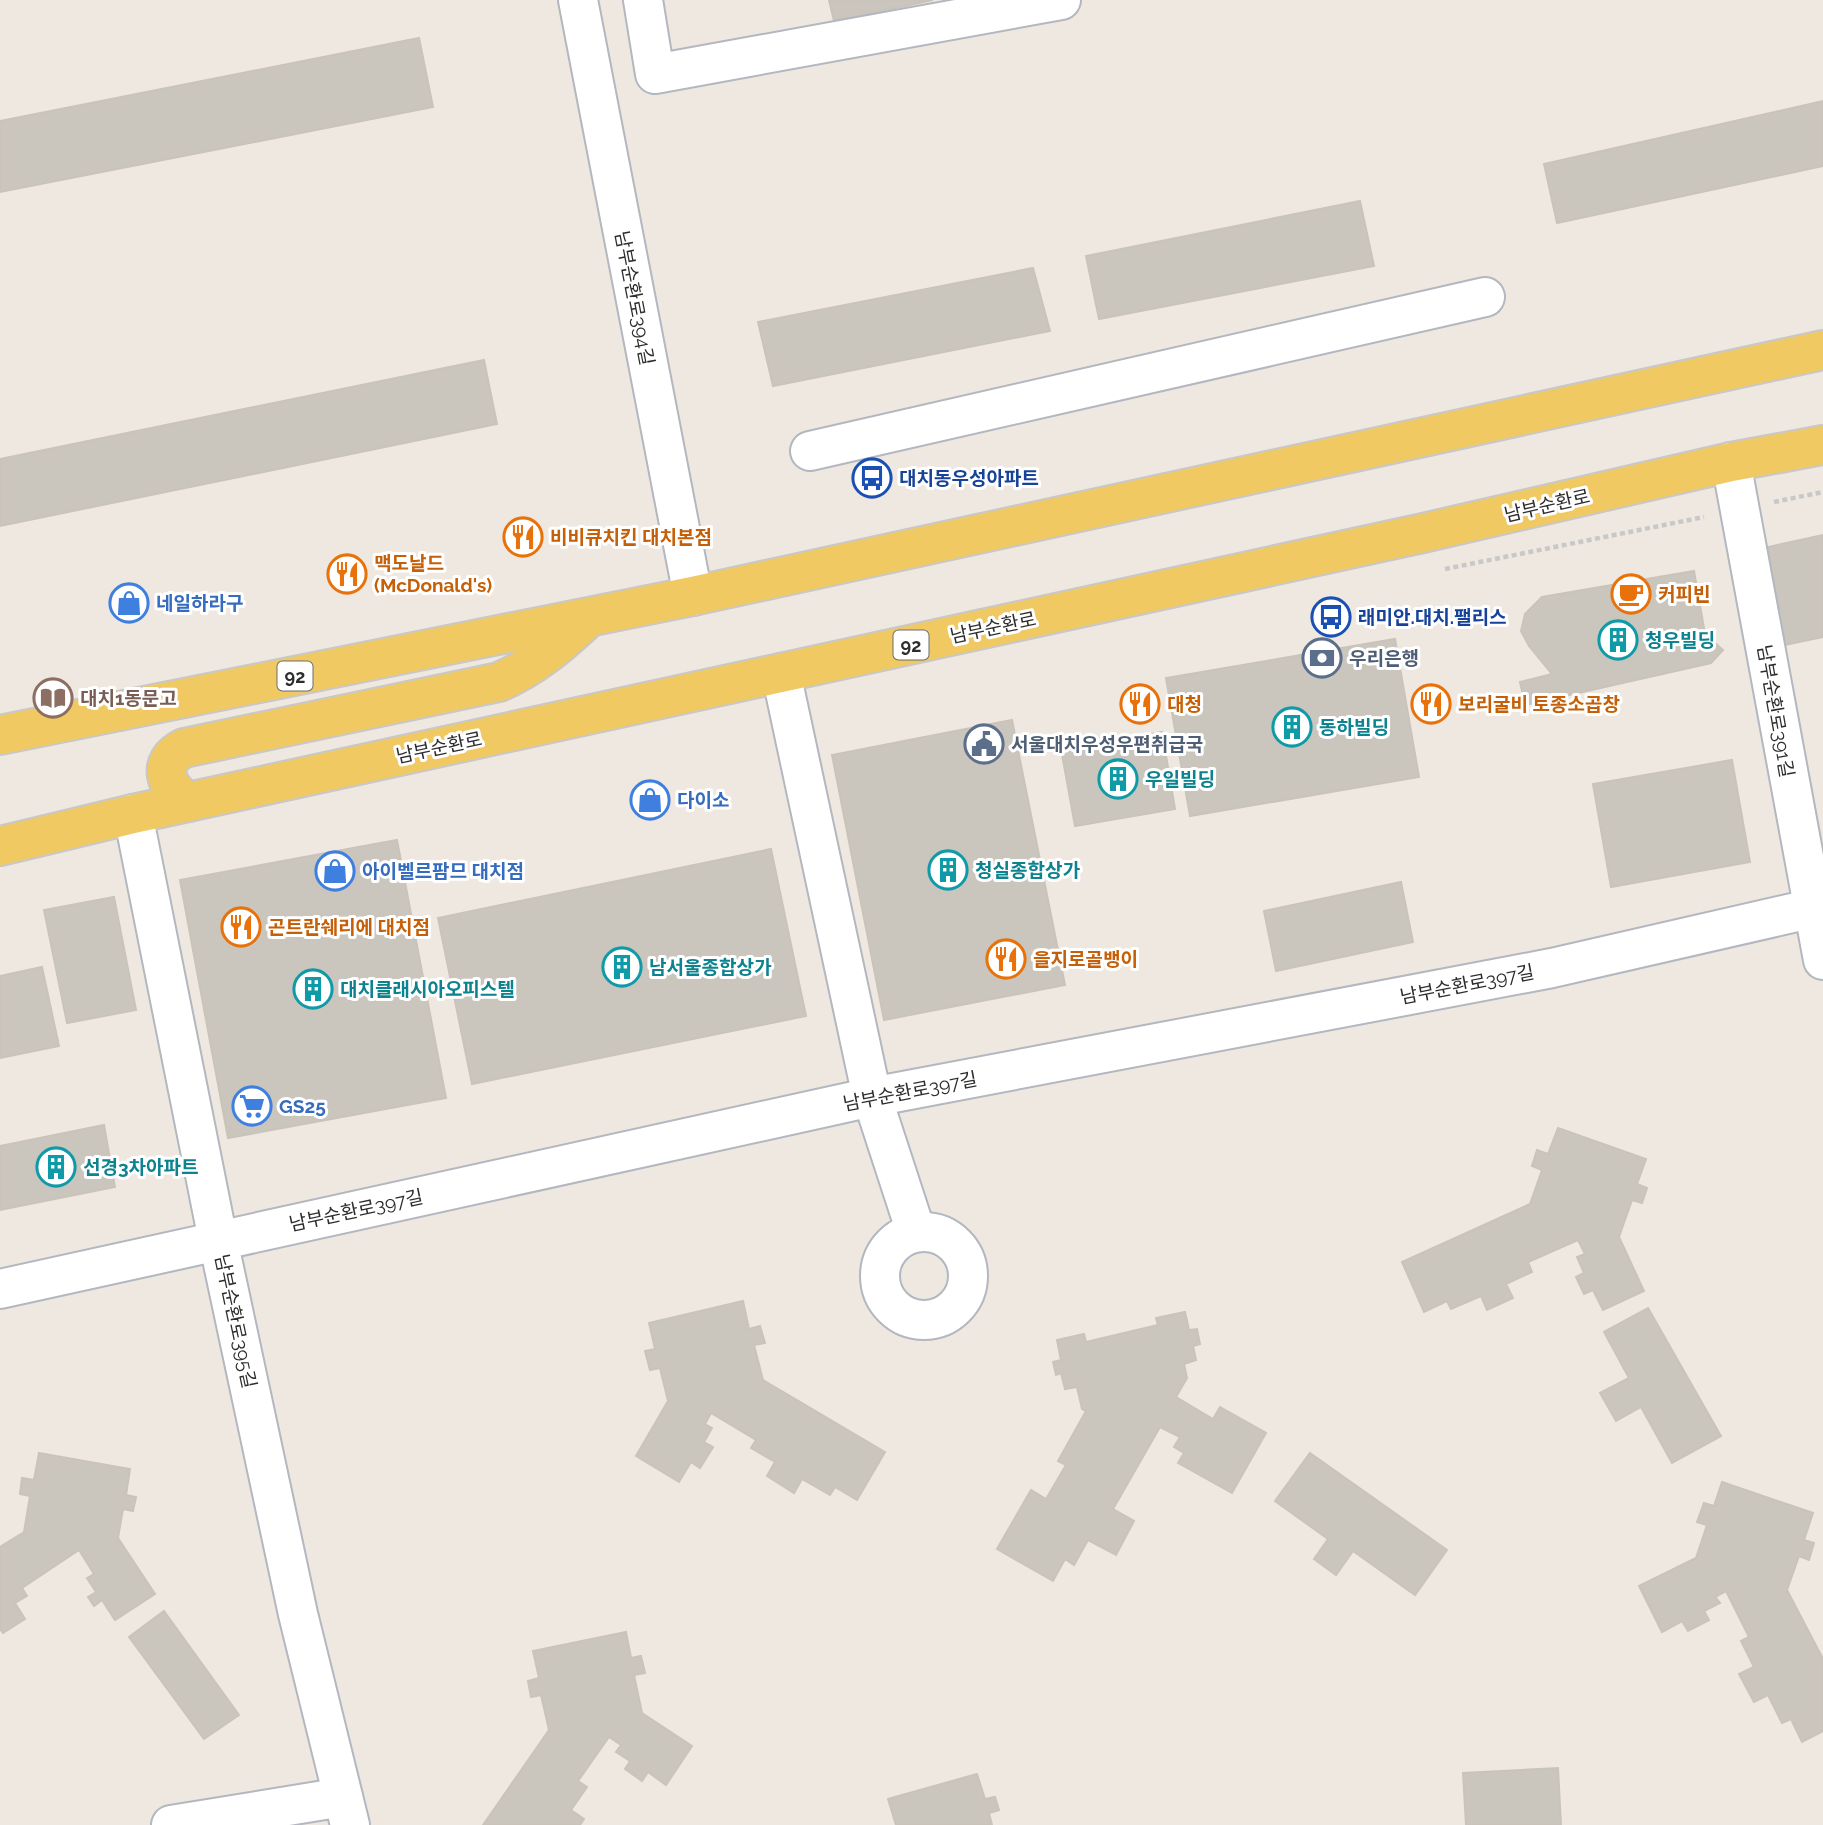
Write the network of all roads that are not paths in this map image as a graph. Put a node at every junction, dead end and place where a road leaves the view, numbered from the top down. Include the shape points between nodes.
1 (578, 0) edge
2 (643, 0) edge
3 (1061, 0) edge
4 (1485, 297) dead end
5 (1823, 350) edge
6 (1823, 445) edge
7 (810, 452) dead end
8 (1731, 462) junction
9 (693, 596) junction
10 (590, 617) junction
11 (781, 673) junction
12 (0, 735) edge
13 (188, 802) junction
14 (133, 814) junction
15 (0, 846) edge
16 (1817, 908) edge
17 (1823, 960) edge
18 (872, 1097) junction
19 (916, 1232) dead end
20 (218, 1240) junction
21 (0, 1289) edge
22 (347, 1811) edge
23 (171, 1825) edge

1 - 9 street, 남부순환로394길
2 - 3 street via 655,74
4 - 7 street
5 - 9 main road, 92
6 - 8 main road, 남부순환로 / 92
8 - 11 main road, 남부순환로 / 92
8 - 16 street, 남부순환로391길
9 - 10 main road, 92
10 - 12 main road, 92
10 - 13 main road via 552,651 499,682 184,748 167,764 169,785
11 - 13 main road, 남부순환로 / 92
11 - 18 street
13 - 14 main road, 남부순환로 / 92
14 - 15 main road, 남부순환로 / 92
14 - 20 street, 남부순환로395길
16 - 17 street, 남부순환로391길
16 - 18 street, 남부순환로397길 via 1552,968
18 - 19 street
18 - 20 street, 남부순환로397길
20 - 21 street, 남부순환로397길
20 - 22 street, 남부순환로395길 via 298,1614
22 - 23 street

